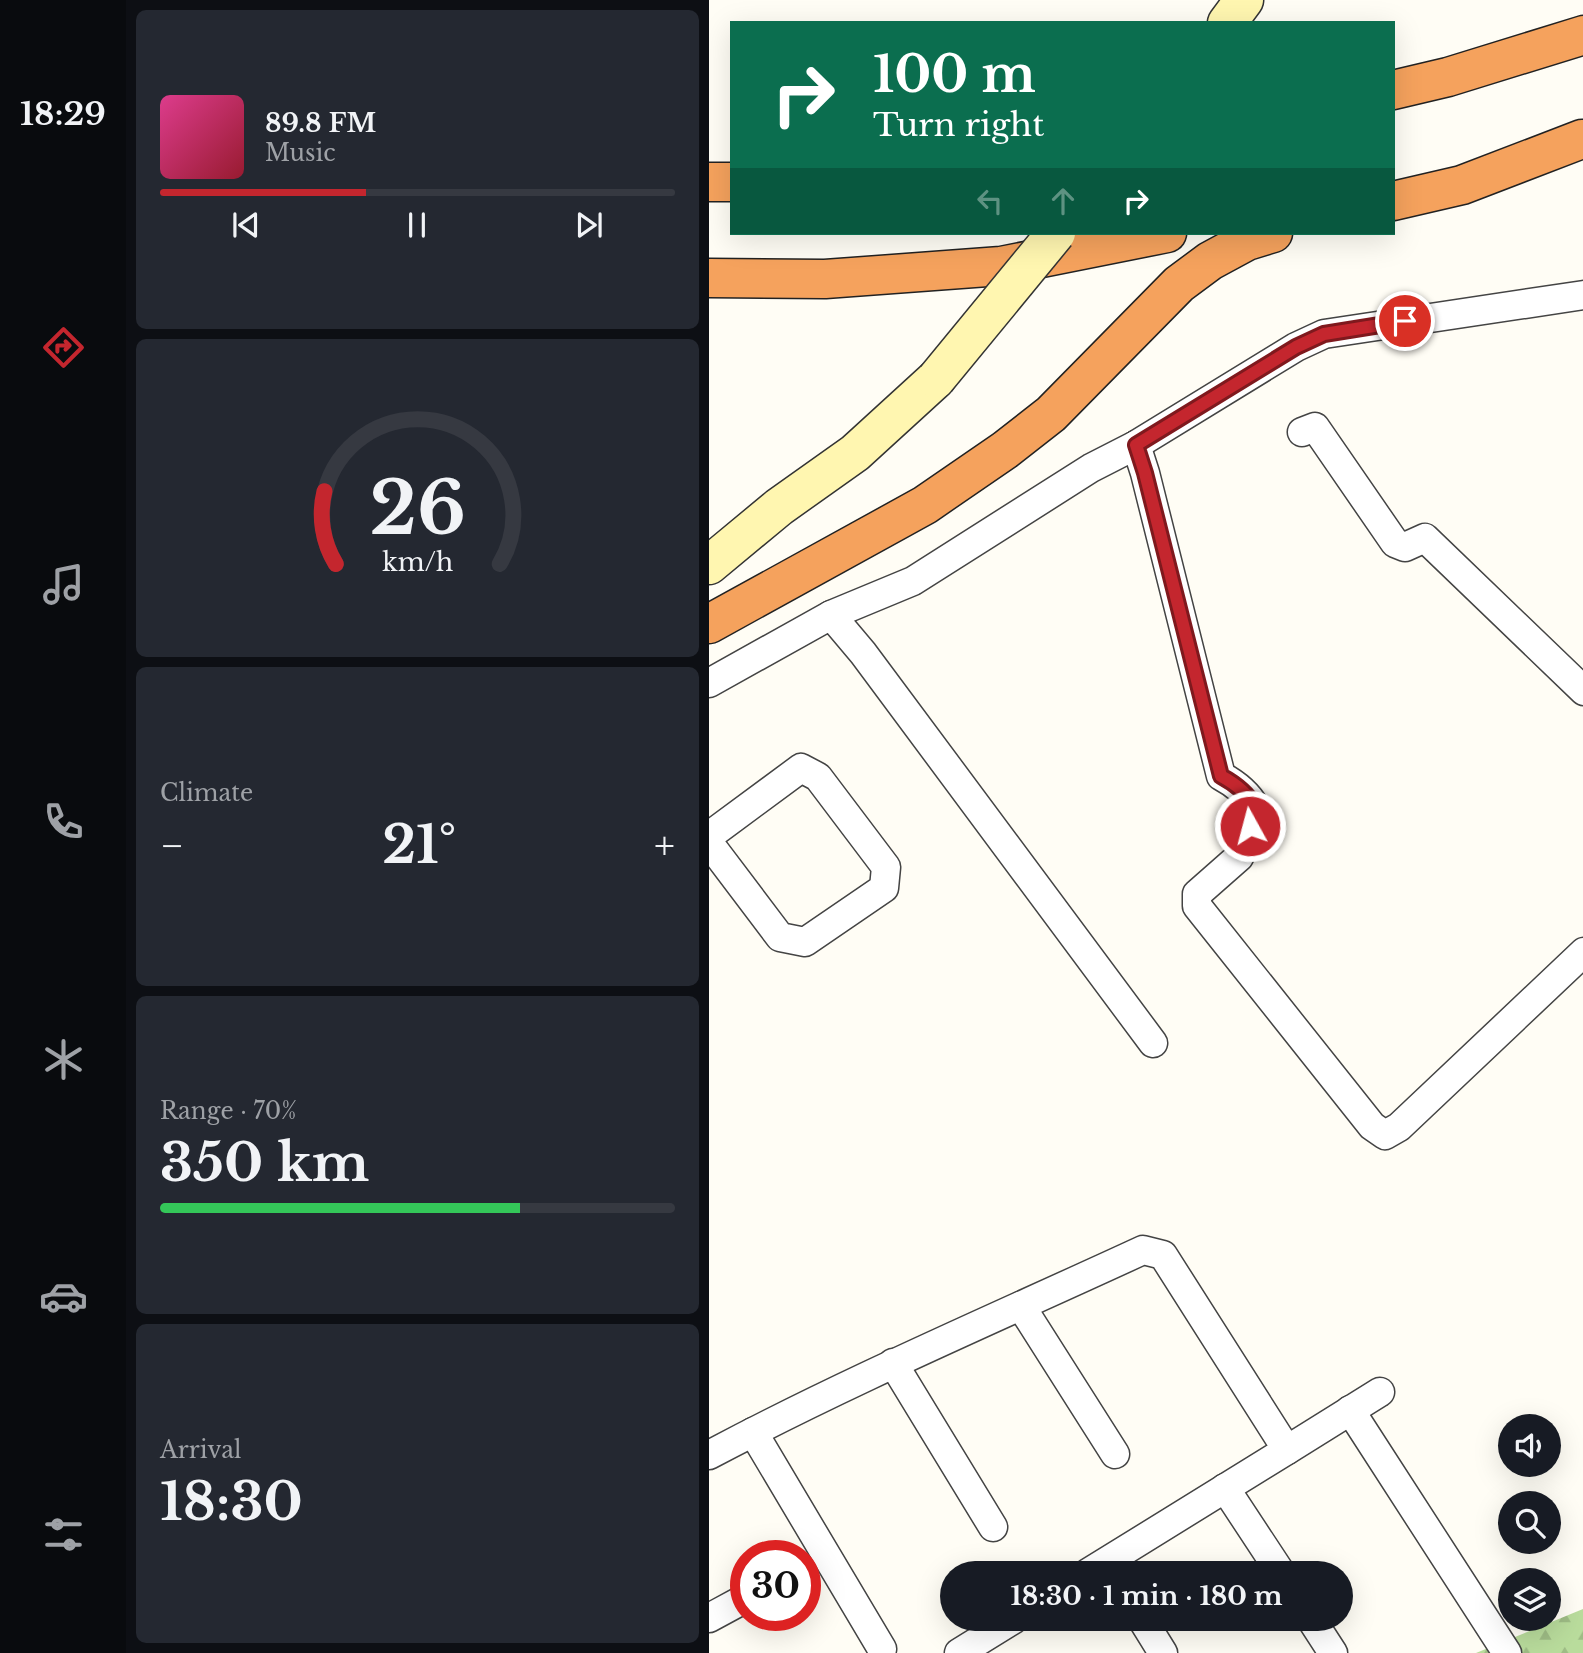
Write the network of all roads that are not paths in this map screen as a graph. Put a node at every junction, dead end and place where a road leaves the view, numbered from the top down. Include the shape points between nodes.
1 (1244, 0) edge
2 (1228, 21) edge
3 (1583, 35) edge
4 (1395, 90) edge
5 (1583, 139) edge
6 (1395, 179) edge
7 (709, 182) edge
8 (730, 182) edge
9 (1395, 201) edge
10 (1054, 235) edge
11 (1157, 235) edge
12 (1266, 235) edge
13 (709, 278) edge
14 (1583, 295) edge
15 (1302, 432) dead end
16 (1136, 445) junction
17 (709, 565) edge
18 (831, 615) junction
19 (709, 624) edge
20 (709, 683) edge
21 (1583, 691) edge
22 (709, 836) edge
23 (709, 843) edge
24 (1583, 952) edge
25 (1153, 1043) dead end
26 (1021, 1306) junction
27 (893, 1363) junction
28 (1380, 1392) dead end
29 (1350, 1410) junction
30 (753, 1432) junction
31 (1287, 1450) junction
32 (1115, 1454) dead end
33 (709, 1455) edge
34 (1225, 1488) junction
35 (993, 1527) dead end
36 (806, 1540) edge
37 (1116, 1561) edge
38 (1273, 1561) edge
39 (821, 1567) edge
40 (730, 1607) edge
41 (709, 1618) edge
42 (998, 1631) edge
43 (1149, 1631) edge
44 (1319, 1631) edge
45 (882, 1649) dead end
46 (975, 1649) edge
47 (1163, 1653) edge
48 (1333, 1653) edge
49 (1507, 1653) edge

1 - 2 main road
3 - 4 highway
5 - 6 highway
5 - 9 highway via 1462,185
7 - 8 highway
10 - 17 main road, bridge via 936,379 855,453 778,507
11 - 13 highway via 1001,266 825,279
12 - 19 highway via 1210,261 1179,284 1051,414 1005,450 925,505
14 - 16 street via 1324,334
15 - 21 street via 1315,427 1395,543 1405,547 1425,538
16 - 18 street via 1091,468 913,581
16 - 24 street via 1221,776 1255,807 1239,857 1197,894 1197,906 1372,1126 1385,1135 1399,1127
18 - 20 street
18 - 25 street
22 - 23 street via 801,768 818,777 886,867 883,888 805,942 780,937
26 - 27 street
26 - 31 street via 1143,1250 1163,1255
26 - 32 street
27 - 30 street
27 - 35 street
28 - 29 street
29 - 31 street
29 - 49 street
30 - 33 street
30 - 36 street
31 - 34 street
34 - 37 street
34 - 38 street
39 - 45 street
40 - 41 street
42 - 46 street
43 - 47 street
44 - 48 street

